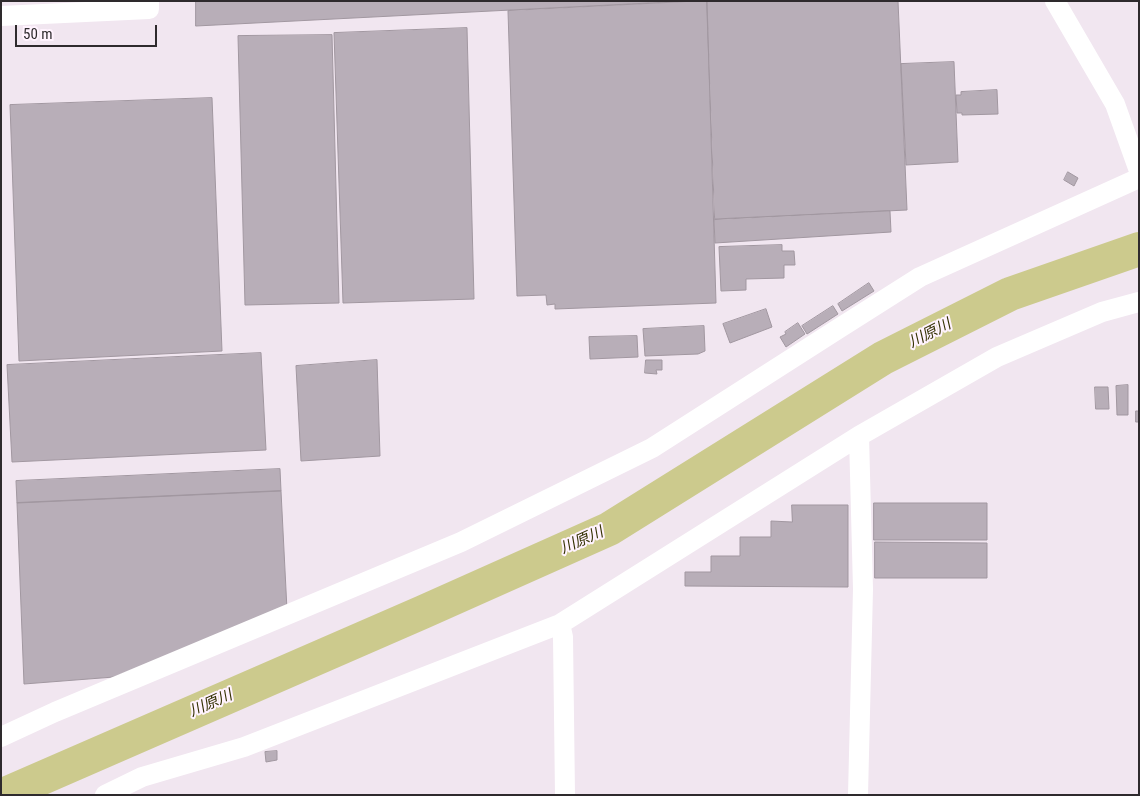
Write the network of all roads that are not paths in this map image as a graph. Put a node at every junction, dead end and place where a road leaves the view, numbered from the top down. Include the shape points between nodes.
1 (149, 1) edge
2 (1055, 1) edge
3 (1, 16) edge
4 (1139, 170) edge
5 (1139, 178) edge
6 (1139, 302) edge
7 (858, 436) junction
8 (560, 624) junction
9 (4, 728) edge
10 (105, 795) edge
11 (565, 795) edge
12 (858, 795) edge

1 - 3 street via 148,9
2 - 4 street via 1115,104
5 - 9 street via 920,277 652,448 461,542
6 - 7 street via 1102,312 997,357
7 - 8 street
7 - 12 street via 863,589
8 - 10 street via 244,747 142,777
8 - 11 street via 564,637

